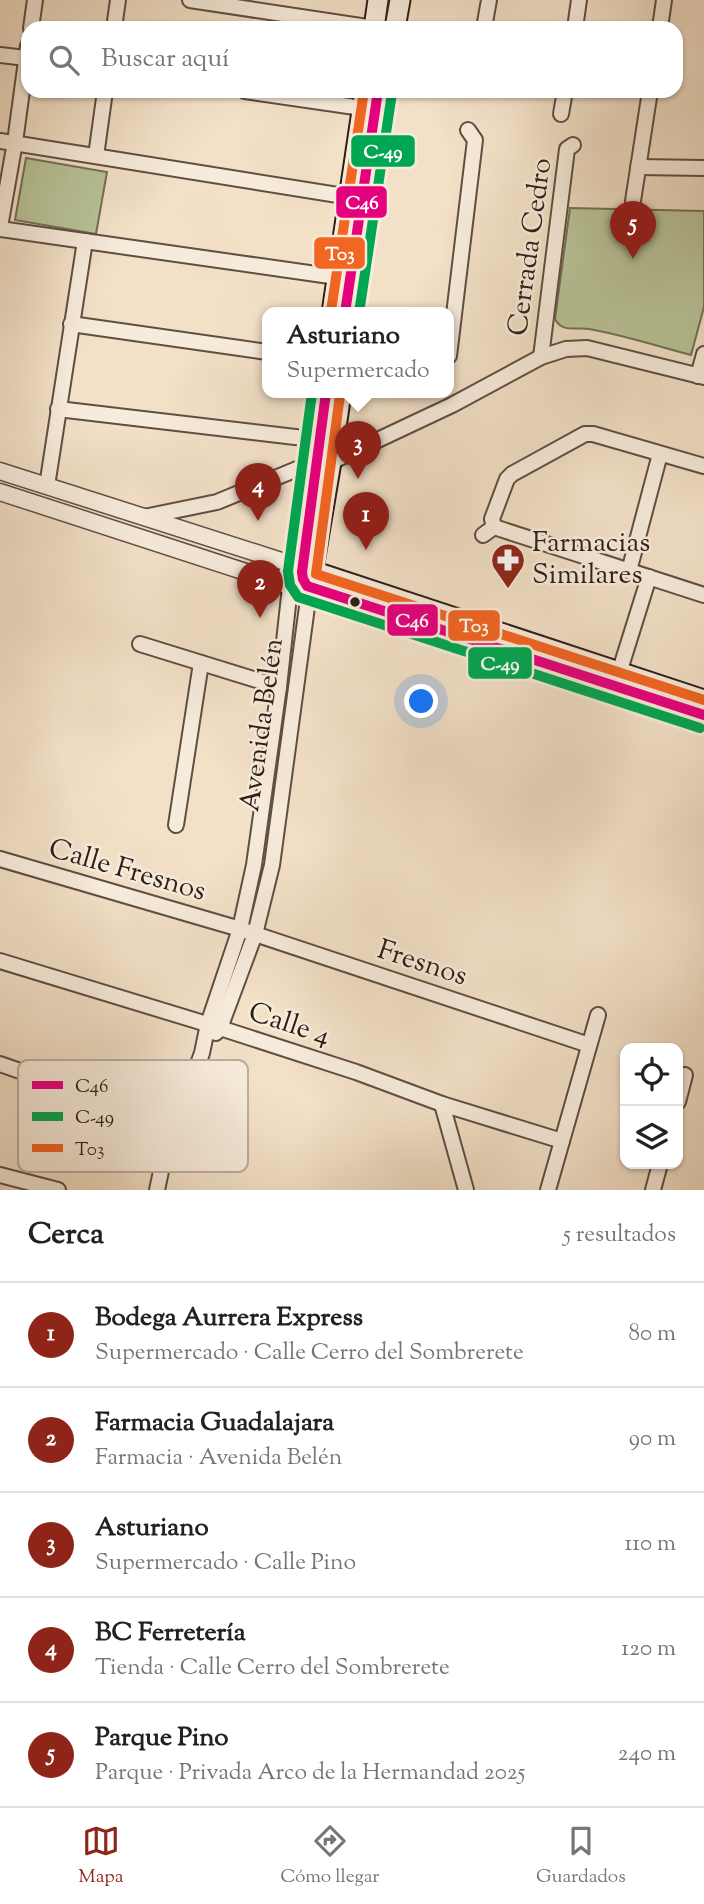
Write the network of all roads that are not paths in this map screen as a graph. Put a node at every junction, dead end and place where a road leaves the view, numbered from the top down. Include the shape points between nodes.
1 (35, 0) edge
2 (118, 0) edge
3 (190, 0) edge
4 (378, 0) edge
5 (400, 0) edge
6 (489, 0) edge
7 (579, 0) edge
8 (664, 0) edge
9 (32, 21) edge
10 (115, 21) edge
11 (328, 21) edge
12 (375, 21) edge
13 (396, 21) edge
14 (485, 21) edge
15 (576, 21) edge
16 (661, 21) edge
17 (21, 53) edge
18 (0, 55) edge
19 (21, 79) edge
20 (104, 98) edge
21 (337, 98) edge
22 (385, 98) edge
23 (564, 98) edge
24 (649, 98) edge
25 (363, 100) edge
26 (561, 114) dead end
27 (468, 130) dead end
28 (7, 141) edge
29 (573, 145) dead end
30 (96, 156) junction
31 (638, 167) junction
32 (704, 169) edge
33 (349, 197) junction
34 (369, 200) junction
35 (633, 201) dead end
36 (0, 228) edge
37 (85, 241) junction
38 (337, 276) junction
39 (333, 307) edge
40 (354, 307) edge
41 (454, 314) edge
42 (71, 324) junction
43 (262, 351) edge
44 (704, 354) edge
45 (541, 358) junction
46 (701, 377) edge
47 (454, 397) edge
48 (318, 398) edge
49 (340, 398) edge
50 (451, 398) edge
51 (58, 409) junction
52 (312, 439) junction
53 (660, 454) junction
54 (331, 462) junction
55 (309, 464) junction
56 (704, 466) edge
57 (0, 471) edge
58 (47, 486) junction
59 (0, 492) edge
60 (142, 518) junction
61 (303, 568) junction
62 (629, 571) junction
63 (649, 577) junction
64 (300, 589) junction
65 (704, 595) edge
66 (140, 644) dead end
67 (201, 663) junction
68 (619, 673) junction
69 (279, 687) junction
70 (704, 700) edge
71 (704, 722) edge
72 (176, 825) dead end
73 (0, 859) edge
74 (240, 929) junction
75 (255, 934) junction
76 (0, 961) edge
77 (598, 1015) dead end
78 (214, 1026) junction
79 (589, 1045) junction
80 (199, 1060) edge
81 (0, 1064) edge
82 (18, 1070) edge
83 (685, 1075) dead end
84 (683, 1083) edge
85 (442, 1104) junction
86 (562, 1141) junction
87 (659, 1169) edge
88 (161, 1172) edge
89 (0, 1175) edge
90 (57, 1190) edge
91 (158, 1190) edge
92 (466, 1190) edge
93 (548, 1190) edge
94 (653, 1190) edge

1 - 9 street
2 - 10 street
3 - 11 street
4 - 12 main road
5 - 13 main road
6 - 14 street
7 - 15 street
8 - 16 street
17 - 18 street
19 - 28 street
20 - 30 street
21 - 25 street
22 - 34 main road
23 - 26 street
24 - 31 street
25 - 33 main road
27 - 41 street via 475,140
28 - 30 street
28 - 36 street
29 - 45 street, Cerrada Cedro via 567,149
30 - 33 street
31 - 32 street
31 - 35 street
33 - 34 street
33 - 38 main road
34 - 40 main road
36 - 37 street
37 - 38 street
37 - 42 street
38 - 39 main road
42 - 43 street
42 - 51 street
44 - 46 street
45 - 46 street via 587,348
45 - 47 street
48 - 52 main road, Avenida Belén
49 - 54 main road, Avenida Belén
50 - 54 street
51 - 52 street
51 - 58 street
52 - 55 main road, Avenida Belén
53 - 56 street
53 - 62 street
53 - 62 street via 593,434 578,437 512,474 488,531
54 - 61 main road, Avenida Belén
55 - 60 street via 218,502
55 - 61 main road, Avenida Belén
57 - 58 street
58 - 60 street
59 - 64 street
60 - 61 street
61 - 64 main road, Avenida Belén
61 - 68 main road
62 - 63 street
63 - 65 street
63 - 68 street
64 - 69 street, Avenida Belén
64 - 71 main road
64 - 75 street, Avenida Belén via 272,865
66 - 67 street
67 - 69 street
67 - 72 street
68 - 70 main road
69 - 74 street, Avenida Belén via 254,865
73 - 74 street, Calle Fresnos
74 - 75 street, Fresnos
74 - 78 street, Avenida Belén
75 - 78 street, Avenida Belén
75 - 79 street, Fresnos
76 - 78 street, Calle 4
77 - 79 street
78 - 80 street, Avenida Belén
78 - 85 street, Calle 4
79 - 86 street
81 - 82 street
83 - 84 street
85 - 86 street, Calle 4
85 - 92 street
86 - 93 street
87 - 94 street
88 - 91 street, Avenida Belén
89 - 90 street

